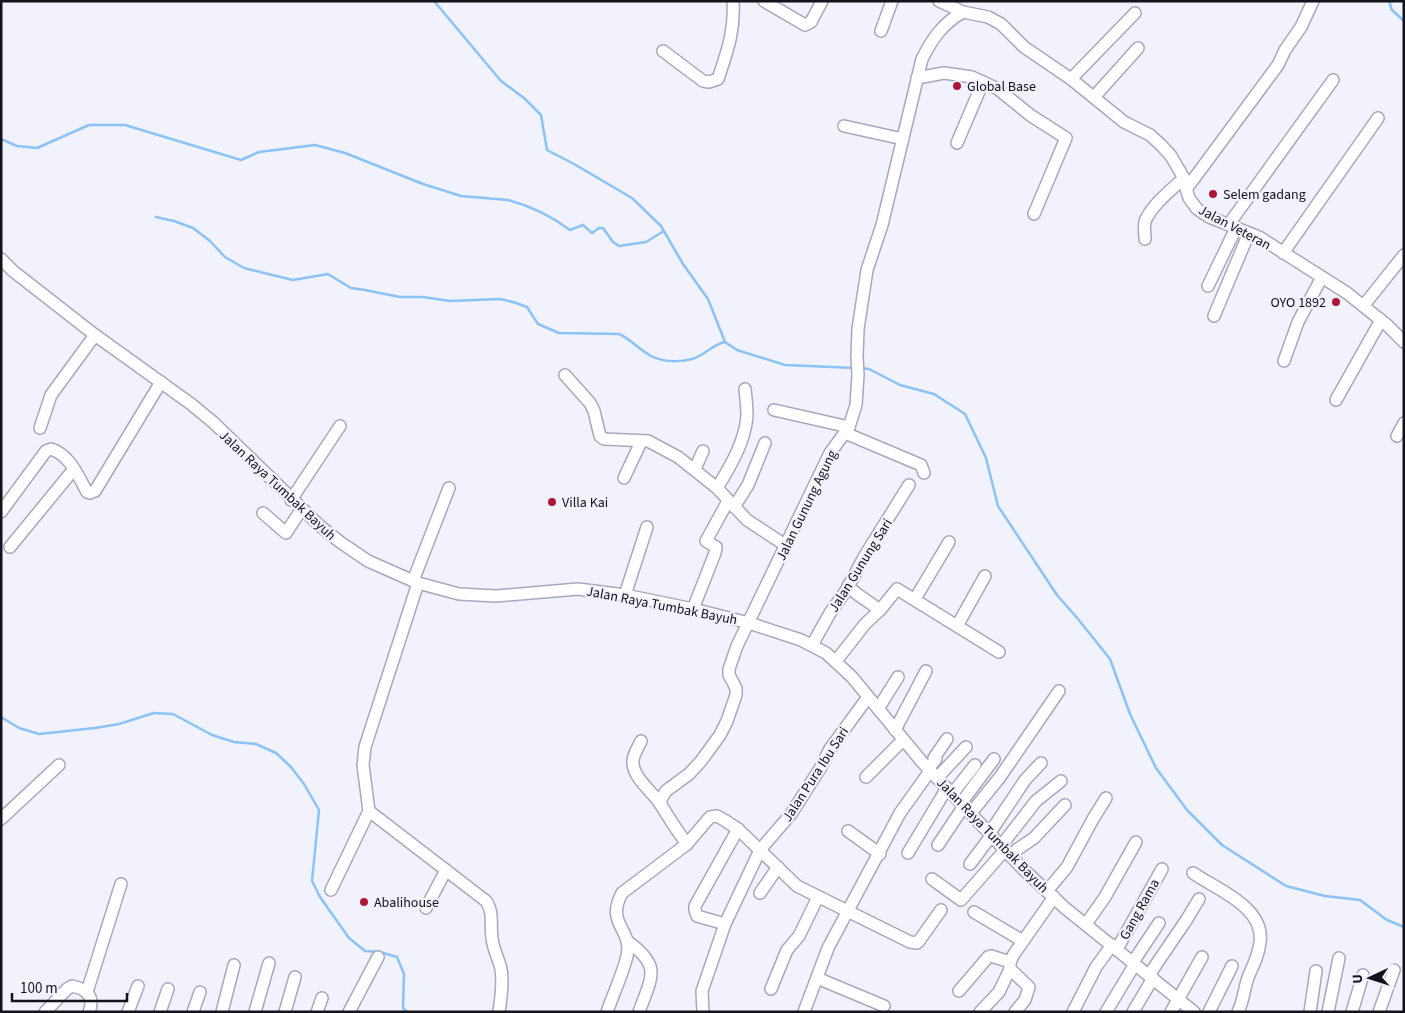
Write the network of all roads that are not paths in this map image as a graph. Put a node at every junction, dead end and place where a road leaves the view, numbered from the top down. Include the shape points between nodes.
1 (733, 1) edge
2 (764, 1) edge
3 (822, 1) edge
4 (892, 1) edge
5 (1313, 1) edge
6 (939, 2) edge
7 (963, 12) junction
8 (1135, 13) dead end
9 (944, 25) junction
10 (881, 31) dead end
11 (1138, 48) dead end
12 (663, 50) dead end
13 (917, 78) junction
14 (1071, 79) junction
15 (1333, 80) dead end
16 (984, 82) junction
17 (1094, 97) junction
18 (1378, 118) dead end
19 (844, 126) dead end
20 (903, 140) junction
21 (957, 143) dead end
22 (1185, 183) junction
23 (1034, 214) dead end
24 (1233, 226) junction
25 (1249, 233) junction
26 (1145, 239) dead end
27 (1283, 253) junction
28 (1404, 255) edge
29 (1, 259) edge
30 (1322, 277) junction
31 (1208, 286) dead end
32 (1364, 305) junction
33 (1214, 316) dead end
34 (1381, 320) junction
35 (95, 335) junction
36 (1404, 342) edge
37 (1284, 361) dead end
38 (565, 375) dead end
39 (161, 382) junction
40 (745, 388) dead end
41 (1336, 400) dead end
42 (774, 410) dead end
43 (1404, 423) edge
44 (340, 426) dead end
45 (40, 428) dead end
46 (847, 430) junction
47 (1397, 436) dead end
48 (641, 442) junction
49 (765, 443) dead end
50 (703, 451) dead end
51 (74, 469) junction
52 (695, 469) junction
53 (924, 473) dead end
54 (624, 478) dead end
55 (909, 485) dead end
56 (449, 488) dead end
57 (717, 488) junction
58 (291, 500) junction
59 (731, 504) junction
60 (302, 510) junction
61 (1, 512) edge
62 (262, 513) dead end
63 (647, 527) dead end
64 (950, 542) dead end
65 (785, 545) junction
66 (10, 546) dead end
67 (985, 576) dead end
68 (415, 582) junction
69 (848, 586) junction
70 (625, 595) junction
71 (916, 600) junction
72 (693, 609) junction
73 (880, 610) junction
74 (749, 623) junction
75 (957, 626) junction
76 (812, 645) junction
77 (999, 652) dead end
78 (836, 661) junction
79 (926, 671) dead end
80 (898, 677) dead end
81 (1059, 691) dead end
82 (868, 697) junction
83 (878, 709) junction
84 (895, 730) junction
85 (947, 739) dead end
86 (902, 740) junction
87 (641, 741) dead end
88 (966, 747) dead end
89 (994, 759) dead end
90 (1041, 763) dead end
91 (975, 765) dead end
92 (60, 766) dead end
93 (866, 777) dead end
94 (941, 780) junction
95 (1061, 781) dead end
96 (1106, 798) dead end
97 (661, 805) junction
98 (1065, 805) dead end
99 (965, 807) junction
100 (369, 810) junction
101 (1, 819) edge
102 (738, 829) junction
103 (848, 832) dead end
104 (990, 835) junction
105 (1136, 842) dead end
106 (687, 844) junction
107 (938, 845) dead end
108 (760, 850) junction
109 (1005, 851) junction
110 (908, 853) dead end
111 (880, 854) junction
112 (970, 864) dead end
113 (778, 867) junction
114 (446, 870) junction
115 (1162, 870) dead end
116 (1193, 873) dead end
117 (932, 880) dead end
118 (121, 884) dead end
119 (331, 890) dead end
120 (760, 893) dead end
121 (1050, 894) junction
122 (818, 897) junction
123 (1199, 899) dead end
124 (426, 908) dead end
125 (941, 910) dead end
126 (848, 912) junction
127 (974, 912) dead end
128 (1159, 923) dead end
129 (725, 924) junction
130 (1086, 924) junction
131 (627, 940) junction
132 (1023, 941) junction
133 (1114, 947) junction
134 (378, 957) dead end
135 (1202, 957) dead end
136 (1339, 958) dead end
137 (269, 963) dead end
138 (1134, 963) junction
139 (234, 965) dead end
140 (1010, 965) junction
141 (1232, 966) dead end
142 (1394, 970) dead end
143 (1316, 971) dead end
144 (1363, 975) dead end
145 (1151, 976) junction
146 (295, 977) dead end
147 (817, 978) junction
148 (138, 986) dead end
149 (168, 989) dead end
150 (772, 989) dead end
151 (959, 991) dead end
152 (87, 992) junction
153 (200, 992) dead end
154 (322, 998) dead end
155 (1179, 1000) junction
156 (884, 1006) dead end
157 (45, 1012) edge
158 (89, 1012) edge
159 (128, 1012) edge
160 (160, 1012) edge
161 (193, 1012) edge
162 (222, 1012) edge
163 (255, 1012) edge
164 (285, 1012) edge
165 (316, 1012) edge
166 (349, 1012) edge
167 (500, 1012) edge
168 (607, 1012) edge
169 (639, 1012) edge
170 (703, 1012) edge
171 (804, 1012) edge
172 (980, 1012) edge
173 (1015, 1012) edge
174 (1073, 1012) edge
175 (1106, 1012) edge
176 (1133, 1012) edge
177 (1171, 1012) edge
178 (1194, 1012) edge
179 (1209, 1012) edge
180 (1238, 1012) edge
181 (1310, 1012) edge
182 (1328, 1012) edge
183 (1352, 1012) edge
184 (1379, 1012) edge

1 - 12 street via 734,20 718,79 703,81
2 - 3 street via 804,25 811,22
4 - 10 street
5 - 22 street via 1278,65
6 - 7 street, Jalan Veteran
6 - 9 street via 944,11
7 - 9 street
7 - 14 street, Jalan Veteran via 996,20 1024,47
8 - 14 street
9 - 13 street, Jalan Gunung Agung via 928,47
11 - 17 street
13 - 16 street via 944,73
13 - 20 street, Jalan Gunung Agung
14 - 17 street, Jalan Veteran
15 - 24 street
16 - 21 street
16 - 23 street via 1066,138
17 - 22 street, Jalan Veteran via 1124,122 1162,146
18 - 27 street
19 - 20 street
20 - 46 street, Jalan Gunung Agung via 867,270 861,306 856,405
22 - 24 street, Jalan Veteran via 1189,198 1197,209
22 - 26 street via 1158,203 1146,219
24 - 25 street, Jalan Veteran
24 - 31 street
25 - 27 street, Jalan Veteran
25 - 33 street
27 - 30 street, Jalan Veteran
28 - 32 street
29 - 35 street, Jalan Raya Tumbak Bayuh via 13,272
30 - 32 street, Jalan Veteran
30 - 37 street via 1298,322
32 - 34 street, Jalan Veteran
34 - 36 street, Jalan Veteran
34 - 41 street
35 - 39 street, Jalan Raya Tumbak Bayuh
35 - 45 street via 51,395
38 - 48 street via 590,403 600,436
39 - 51 street via 95,491 87,492
39 - 58 street, Jalan Raya Tumbak Bayuh via 214,423
40 - 57 street via 747,417 744,431 734,461
42 - 46 street
43 - 47 street
44 - 58 street
46 - 53 street via 922,464
46 - 65 street, Jalan Gunung Agung via 830,453
48 - 52 street via 648,441
48 - 54 street
49 - 59 street via 748,486
50 - 52 street
51 - 61 street via 58,451 46,451
51 - 66 street
52 - 57 street
55 - 69 street, Jalan Gunung Sari
56 - 68 street
57 - 59 street
58 - 60 street, Jalan Raya Tumbak Bayuh
59 - 65 street via 747,520
59 - 72 street via 706,541 716,548
60 - 62 street via 286,533
60 - 68 street, Jalan Raya Tumbak Bayuh via 368,561
63 - 70 street
64 - 71 street
65 - 74 street, Jalan Gunung Agung
67 - 75 street
68 - 70 street, Jalan Raya Tumbak Bayuh via 474,596 578,589
68 - 100 street via 365,747 363,765
69 - 73 street
69 - 76 street, Jalan Gunung Sari
70 - 72 street, Jalan Raya Tumbak Bayuh
71 - 73 street via 897,589
71 - 75 street
72 - 74 street, Jalan Raya Tumbak Bayuh
73 - 78 street
74 - 76 street, Jalan Raya Tumbak Bayuh
74 - 97 street, Jalan Gunung Agung via 729,669 736,695 727,721 701,761 666,791
75 - 77 street
76 - 78 street, Jalan Raya Tumbak Bayuh
78 - 82 street, Jalan Raya Tumbak Bayuh
79 - 84 street
80 - 83 street
81 - 99 street via 1000,777
82 - 83 street, Jalan Raya Tumbak Bayuh
82 - 108 street, Jalan Pura Ibu Sari via 830,749 791,814
83 - 84 street, Jalan Raya Tumbak Bayuh
84 - 86 street, Jalan Raya Tumbak Bayuh
85 - 94 street via 934,758
86 - 93 street
86 - 94 street, Jalan Raya Tumbak Bayuh
87 - 97 street via 632,764
88 - 94 street
89 - 99 street
90 - 104 street via 1025,780
91 - 94 street
92 - 101 street
94 - 99 street, Jalan Raya Tumbak Bayuh
94 - 110 street
94 - 111 street via 900,813
95 - 109 street via 1036,801
96 - 121 street
97 - 106 street
98 - 109 street via 1034,838
99 - 104 street, Jalan Raya Tumbak Bayuh
99 - 107 street
100 - 114 street
100 - 119 street
102 - 106 street via 717,816 710,817
102 - 108 street
102 - 129 street via 695,906 697,916
103 - 111 street
104 - 109 street, Jalan Raya Tumbak Bayuh
104 - 112 street
105 - 130 street
106 - 131 street via 622,893 616,911
108 - 113 street
108 - 129 street, Jalan Pura Ibu Sari
109 - 117 street via 961,900
109 - 121 street, Jalan Raya Tumbak Bayuh
111 - 126 street
113 - 120 street
113 - 122 street via 797,886
114 - 124 street
114 - 167 street via 489,905 492,938 501,974
115 - 133 street, Gang Rama
116 - 180 street via 1235,898 1259,927 1256,961
118 - 152 street
121 - 130 street, Jalan Raya Tumbak Bayuh
121 - 132 street
122 - 126 street
122 - 150 street via 796,941 787,950
123 - 145 street
125 - 126 street via 919,941 913,943
126 - 147 street via 828,948
127 - 132 street
128 - 138 street
129 - 170 street, Jalan Pura Ibu Sari via 702,991
130 - 133 street, Jalan Raya Tumbak Bayuh
131 - 168 street via 627,956
131 - 169 street via 650,963 648,987
132 - 140 street
133 - 138 street, Jalan Raya Tumbak Bayuh
133 - 174 street, Gang Rama via 1096,967
134 - 166 street
135 - 155 street
136 - 182 street
137 - 163 street
138 - 145 street, Jalan Raya Tumbak Bayuh
138 - 175 street
139 - 162 street
140 - 151 street via 990,956
140 - 172 street via 999,992
140 - 173 street via 1028,987 1025,1000
141 - 179 street
142 - 184 street
143 - 181 street
144 - 183 street
145 - 155 street, Jalan Raya Tumbak Bayuh
145 - 176 street
146 - 164 street
147 - 156 street
147 - 171 street
148 - 159 street
149 - 160 street
152 - 157 street via 69,986
152 - 158 street via 92,1000
153 - 161 street
154 - 165 street
155 - 177 street
155 - 178 street, Jalan Raya Tumbak Bayuh

